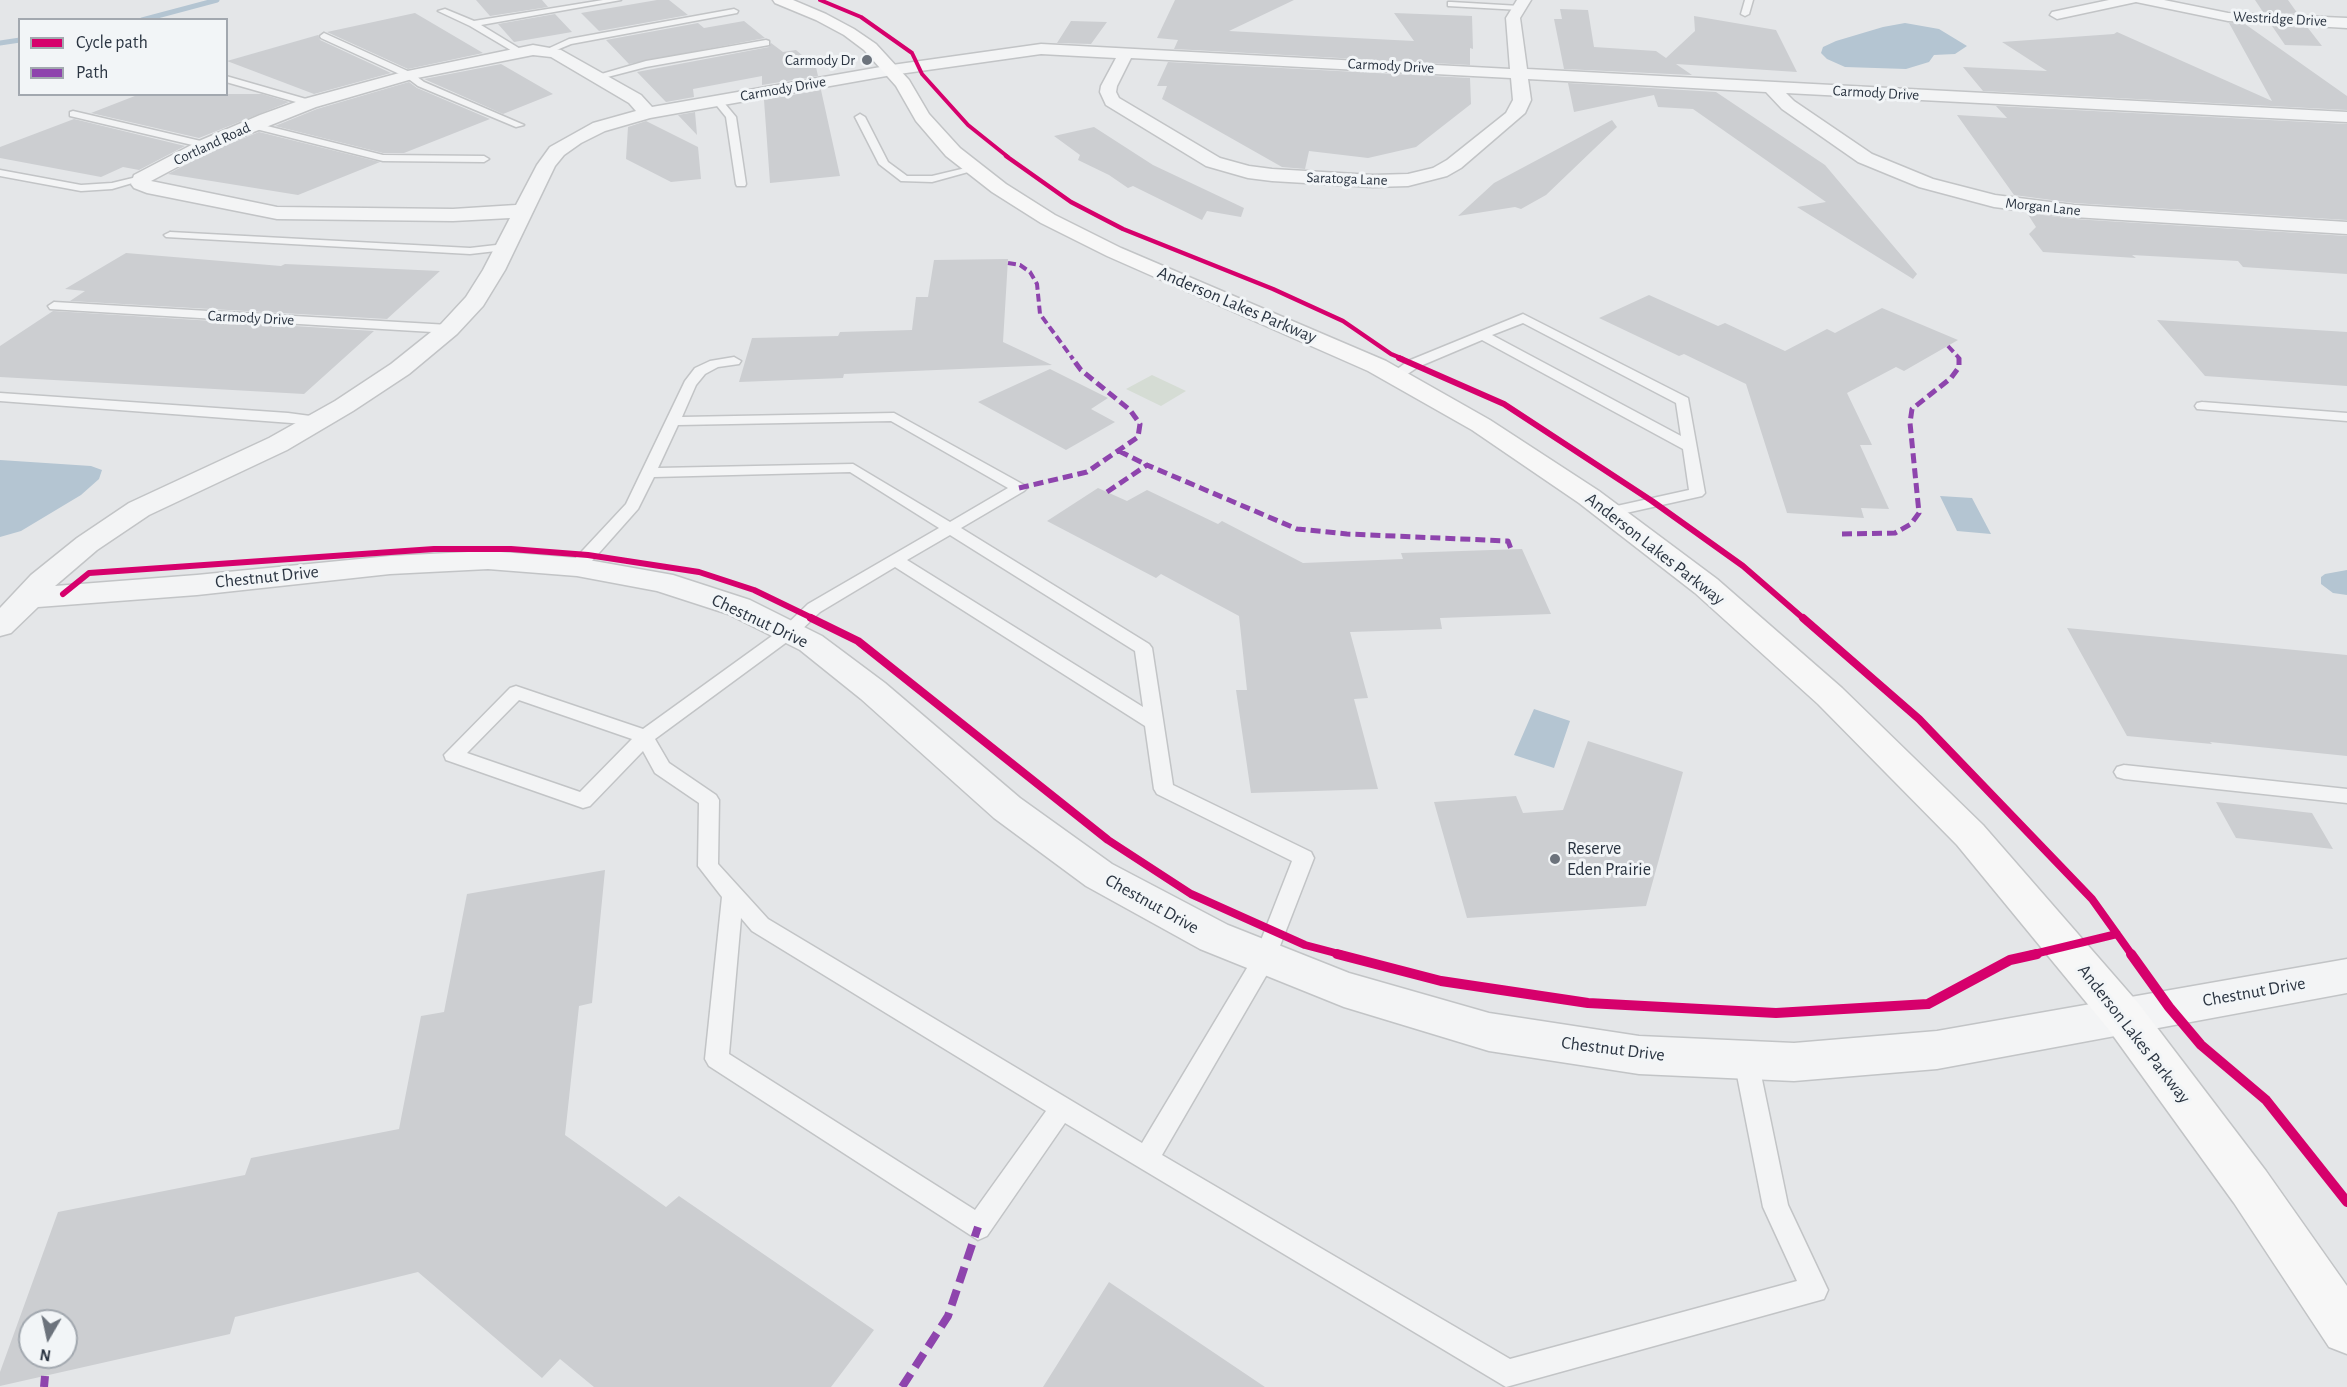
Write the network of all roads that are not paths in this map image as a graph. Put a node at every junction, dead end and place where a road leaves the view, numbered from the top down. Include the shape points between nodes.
1 (567, 0) edge
2 (617, 0) edge
3 (1749, 0) edge
4 (2130, 0) edge
5 (2142, 0) edge
6 (788, 1) edge
7 (1450, 4) dead end
8 (1522, 4) edge
9 (575, 7) junction
10 (442, 11) dead end
11 (734, 11) dead end
12 (1745, 14) dead end
13 (2057, 15) dead end
14 (2347, 23) edge
15 (473, 24) junction
16 (324, 36) dead end
17 (766, 43) dead end
18 (548, 51) junction
19 (519, 52) junction
20 (1126, 53) junction
21 (892, 70) junction
22 (1519, 73) junction
23 (409, 75) junction
24 (596, 77) junction
25 (228, 80) edge
26 (1771, 87) junction
27 (718, 101) junction
28 (310, 103) junction
29 (648, 113) junction
30 (73, 114) dead end
31 (860, 117) dead end
32 (2347, 117) edge
33 (519, 124) dead end
34 (251, 125) junction
35 (205, 145) junction
36 (484, 159) dead end
37 (974, 169) junction
38 (0, 173) edge
39 (141, 179) junction
40 (741, 184) dead end
41 (523, 211) junction
42 (2347, 228) edge
43 (170, 235) dead end
44 (506, 247) junction
45 (54, 306) dead end
46 (449, 329) junction
47 (1484, 336) junction
48 (734, 361) dead end
49 (1395, 376) junction
50 (0, 398) edge
51 (2202, 406) dead end
52 (2347, 417) edge
53 (318, 421) junction
54 (673, 421) junction
55 (1689, 446) junction
56 (649, 473) junction
57 (1608, 512) junction
58 (951, 527) junction
59 (895, 560) junction
60 (577, 567) junction
61 (29, 598) junction
62 (0, 626) edge
63 (789, 632) junction
64 (1155, 723) junction
65 (645, 737) junction
66 (2124, 772) dead end
67 (2347, 796) edge
68 (733, 895) junction
69 (1264, 957) junction
70 (2347, 976) edge
71 (2124, 1017) junction
72 (1746, 1060) junction
73 (1062, 1108) junction
74 (1146, 1159) junction
75 (2347, 1329) edge

1 - 9 lane
2 - 9 lane
3 - 12 lane
4 - 13 street
5 - 14 street, Westridge Drive via 2228,17
6 - 21 street, Anderson Lakes Parkway via 849,32
7 - 8 lane
8 - 22 street, Saratoga Lane via 1513,18
9 - 15 lane
10 - 15 lane
11 - 18 lane via 569,42
15 - 19 lane
16 - 23 lane
17 - 24 lane
18 - 19 street, Cortland Road
18 - 24 street
19 - 23 street, Cortland Road
20 - 21 street, Carmody Drive via 1017,51
20 - 22 street, Carmody Drive
20 - 22 street, Saratoga Lane via 1109,86 1110,99 1199,156 1248,172 1373,181 1408,180 1454,164 1518,111 1522,100
21 - 27 street, Carmody Drive
21 - 37 street, Anderson Lakes Parkway via 922,117
22 - 26 street, Carmody Drive
23 - 28 street, Cortland Road
23 - 33 lane via 421,84
24 - 29 street via 635,99
25 - 28 lane
26 - 32 street, Carmody Drive
26 - 42 street, Morgan Lane via 1788,105 1865,158 1951,198 2068,211
27 - 29 street, Carmody Drive
27 - 40 lane via 731,117
28 - 34 street, Cortland Road
29 - 41 street, Carmody Drive via 599,127 557,151
30 - 35 lane
31 - 37 lane via 884,164 905,179 932,179
34 - 35 street, Cortland Road
34 - 36 lane via 383,158
35 - 39 street, Cortland Road
37 - 49 street, Anderson Lakes Parkway via 1048,219 1114,252
38 - 39 lane via 81,188
39 - 41 street, Cortland Road via 147,187 277,213 453,215
41 - 44 street, Carmody Drive
43 - 44 lane via 470,251
44 - 46 street, Carmody Drive via 475,301
45 - 46 lane, Carmody Drive
46 - 53 street, Carmody Drive via 400,369
47 - 49 lane via 1413,364
47 - 55 lane
47 - 55 lane via 1523,318 1683,401
48 - 54 lane via 700,371
49 - 57 street, Anderson Lakes Parkway via 1481,424
50 - 53 lane
51 - 52 lane
53 - 61 street, Carmody Drive via 139,509 87,544
54 - 56 lane
54 - 58 lane via 894,417 1019,488
55 - 57 lane via 1696,493
56 - 58 lane via 853,468
56 - 60 lane via 633,506
57 - 71 street, Anderson Lakes Parkway via 1706,586 1830,696 1970,836
58 - 59 lane
58 - 64 lane via 1143,648
59 - 63 lane via 814,608
59 - 64 lane
60 - 61 street, Chestnut Drive via 488,560 390,565
60 - 63 street, Chestnut Drive via 662,582 738,607
61 - 62 street, Carmody Drive
63 - 65 lane
63 - 69 street, Chestnut Drive via 811,643 873,691 1007,808 1099,874 1214,937
64 - 69 lane via 1164,789 1304,858
65 - 65 lane via 583,801 453,755 516,692
65 - 68 lane via 662,768 709,800 708,866
66 - 67 lane
68 - 73 lane via 760,925
68 - 73 lane via 717,1059 978,1227
69 - 72 street, Chestnut Drive via 1344,989 1489,1032 1639,1055
69 - 74 lane
70 - 71 street, Chestnut Drive
71 - 72 street, Chestnut Drive via 1937,1050 1794,1062
71 - 75 street, Anderson Lakes Parkway via 2250,1187
72 - 74 lane via 1776,1207 1815,1290 1508,1374
73 - 74 lane

